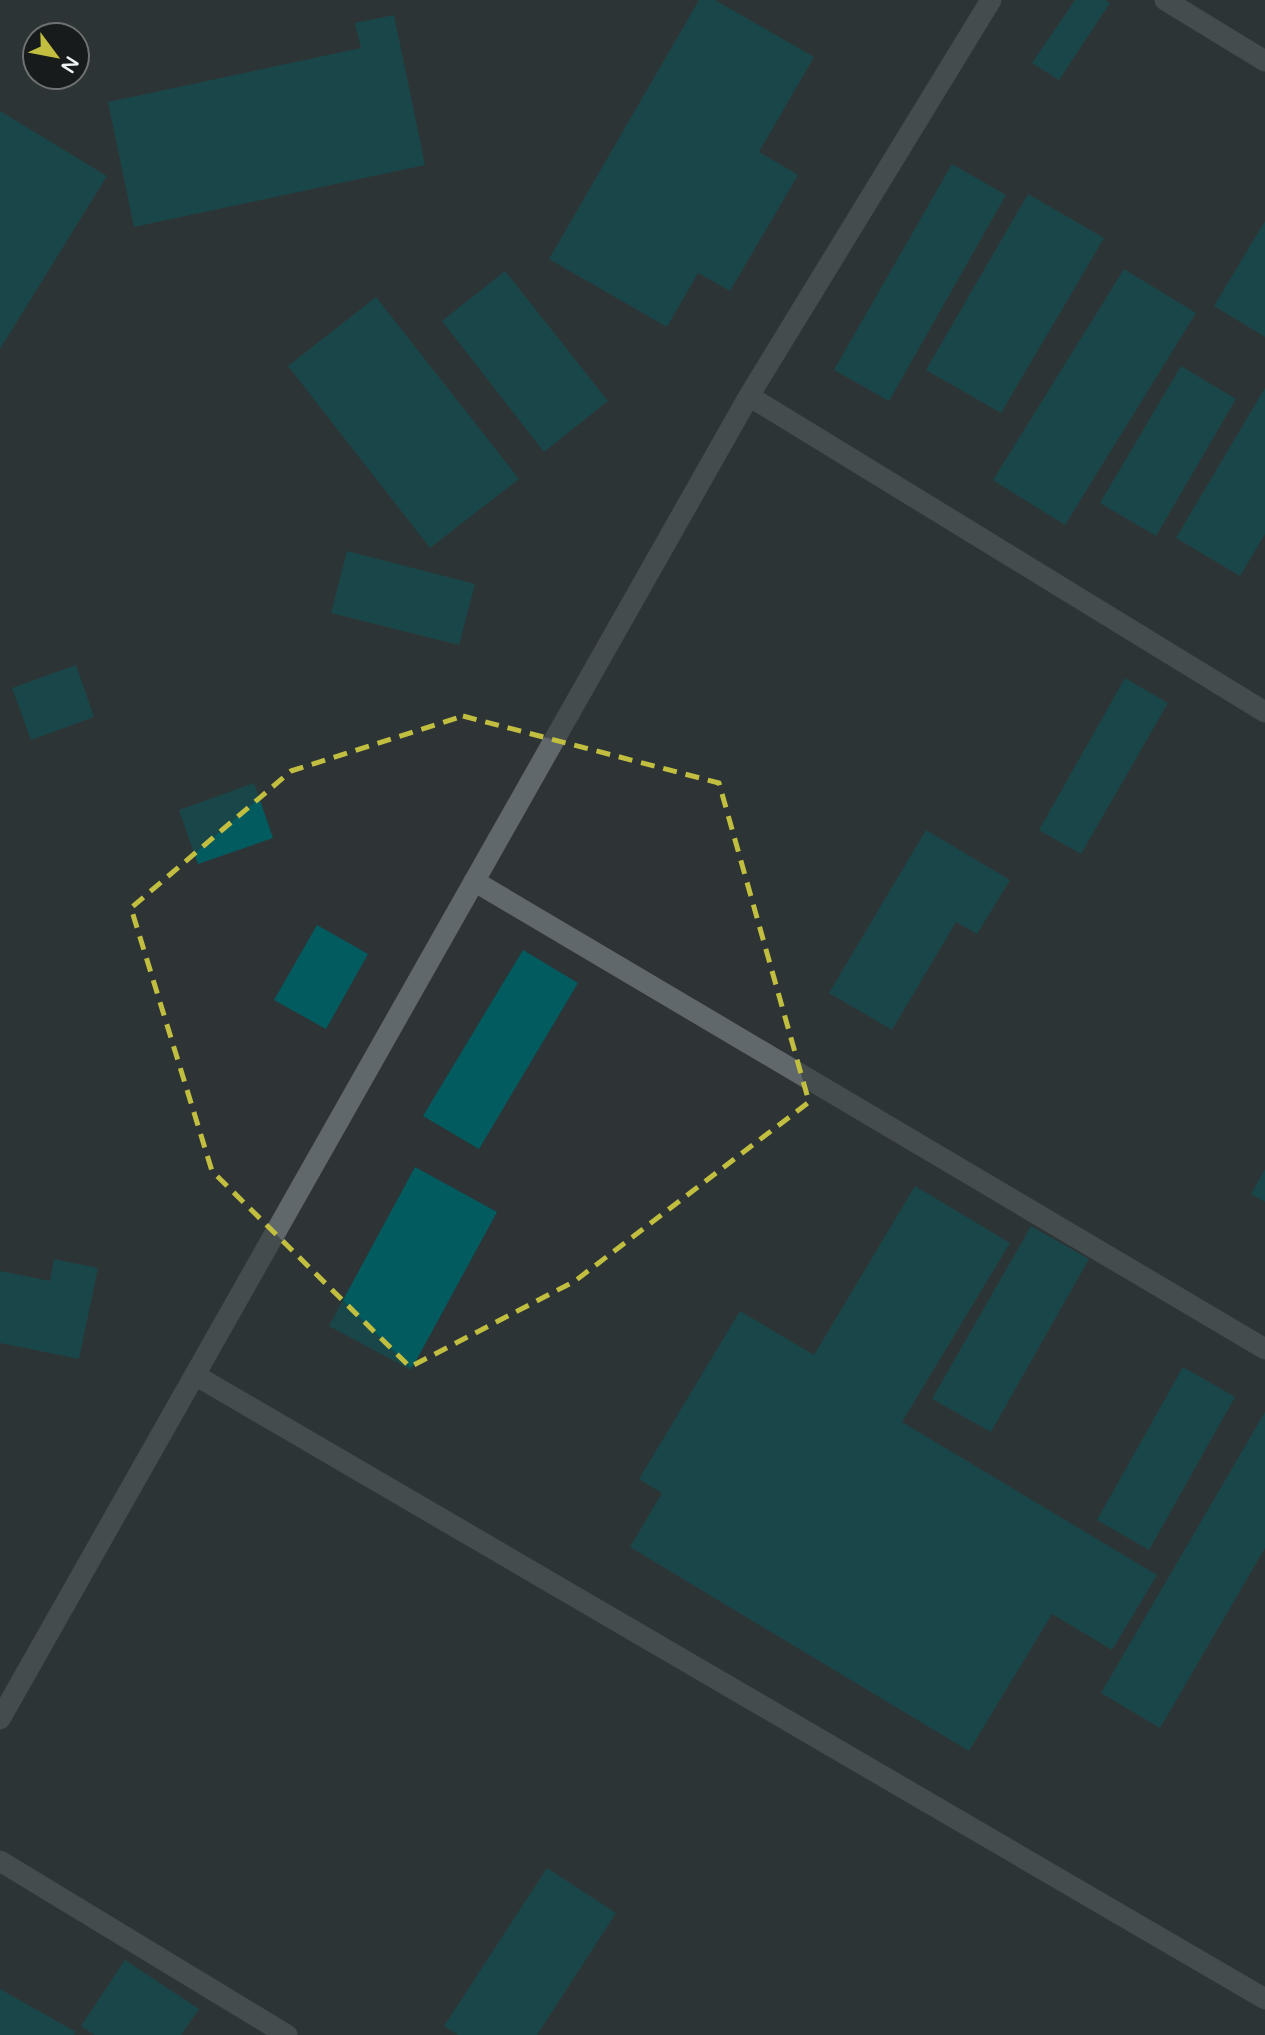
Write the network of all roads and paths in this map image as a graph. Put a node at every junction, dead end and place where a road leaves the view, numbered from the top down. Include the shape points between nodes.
1 (991, 0) edge
2 (1165, 0) edge
3 (1265, 61) edge
4 (749, 396) junction
5 (1265, 712) edge
6 (474, 881) junction
7 (1265, 1349) edge
8 (195, 1375) junction
9 (0, 1719) edge
10 (0, 1861) edge
11 (1265, 1999) edge
12 (287, 2035) edge

1 - 4 lane
2 - 3 lane
4 - 5 lane
4 - 6 lane
6 - 7 lane
6 - 8 lane
8 - 9 lane
8 - 11 lane
10 - 12 lane

